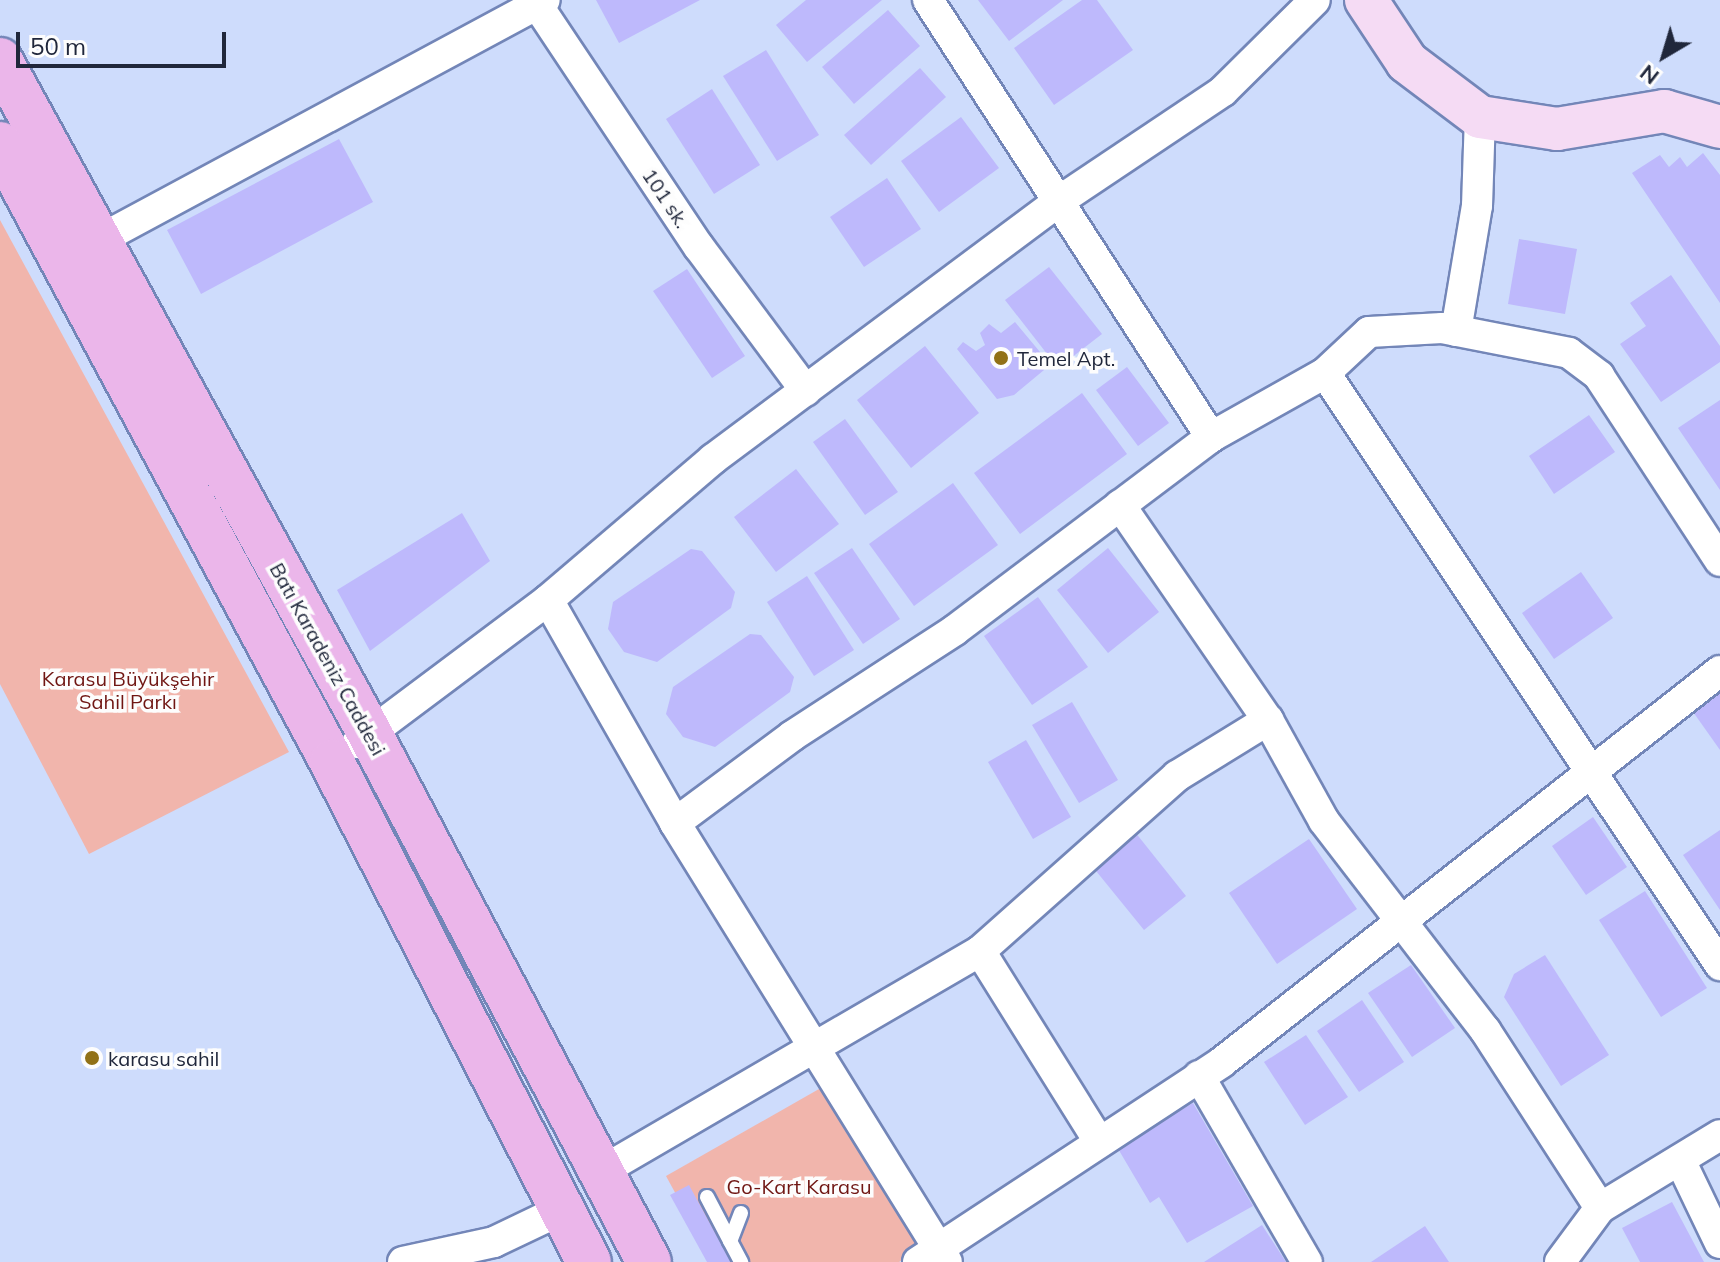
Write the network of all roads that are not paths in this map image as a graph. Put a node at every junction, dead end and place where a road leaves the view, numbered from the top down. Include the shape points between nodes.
1 (928, 0) edge
2 (1315, 0) edge
3 (1366, 0) edge
4 (538, 2) edge
5 (0, 60) edge
6 (1480, 117) junction
7 (1720, 127) edge
8 (0, 144) edge
9 (1056, 203) junction
10 (99, 240) junction
11 (1456, 331) junction
12 (1325, 373) junction
13 (806, 391) junction
14 (1211, 437) junction
15 (1120, 505) junction
16 (1720, 561) edge
17 (548, 600) junction
18 (1720, 671) edge
19 (1268, 720) junction
20 (370, 734) junction
21 (332, 762) junction
22 (1590, 768) junction
23 (675, 823) junction
24 (1403, 925) junction
25 (980, 951) junction
26 (1720, 965) edge
27 (814, 1045) junction
28 (1199, 1076) junction
29 (1720, 1135) edge
30 (1098, 1140) junction
31 (1680, 1160) junction
32 (602, 1171) junction
33 (707, 1197) dead end
34 (1600, 1208) junction
35 (561, 1210) junction
36 (741, 1213) dead end
37 (730, 1241) junction
38 (1720, 1243) edge
39 (934, 1257) edge
40 (403, 1262) edge
41 (589, 1262) edge
42 (649, 1262) edge
43 (741, 1262) edge
44 (1307, 1262) edge
45 (1560, 1262) edge

1 - 9 street
2 - 9 street via 1223,91
3 - 6 street via 1407,62
4 - 10 street
4 - 13 street, 101 sk.
5 - 10 main road, Batı Karadeniz Caddesi
6 - 7 street via 1557,129 1664,111
6 - 11 street via 1477,206
8 - 21 main road
9 - 13 street
9 - 14 street
10 - 20 main road, Batı Karadeniz Caddesi
11 - 12 street via 1369,332
11 - 16 street via 1569,353 1599,376
12 - 14 street
12 - 22 street
13 - 17 street via 713,459
14 - 15 street
15 - 19 street
15 - 23 street via 955,630 792,736
17 - 20 street
17 - 23 street
18 - 22 street
19 - 24 street via 1324,821
19 - 25 street via 1177,776
20 - 21 street
20 - 32 main road, Batı Karadeniz Caddesi
21 - 35 main road
22 - 24 street
22 - 26 street
23 - 27 street
24 - 28 street
24 - 34 street via 1485,1030
25 - 27 street
25 - 30 street
27 - 32 street
27 - 39 street
28 - 30 street
28 - 44 street
29 - 31 street
30 - 39 street
31 - 34 street
31 - 38 street
32 - 42 main road, Batı Karadeniz Caddesi
33 - 37 lane
34 - 45 street
35 - 40 street via 494,1242
35 - 41 main road
36 - 37 lane
37 - 43 lane

